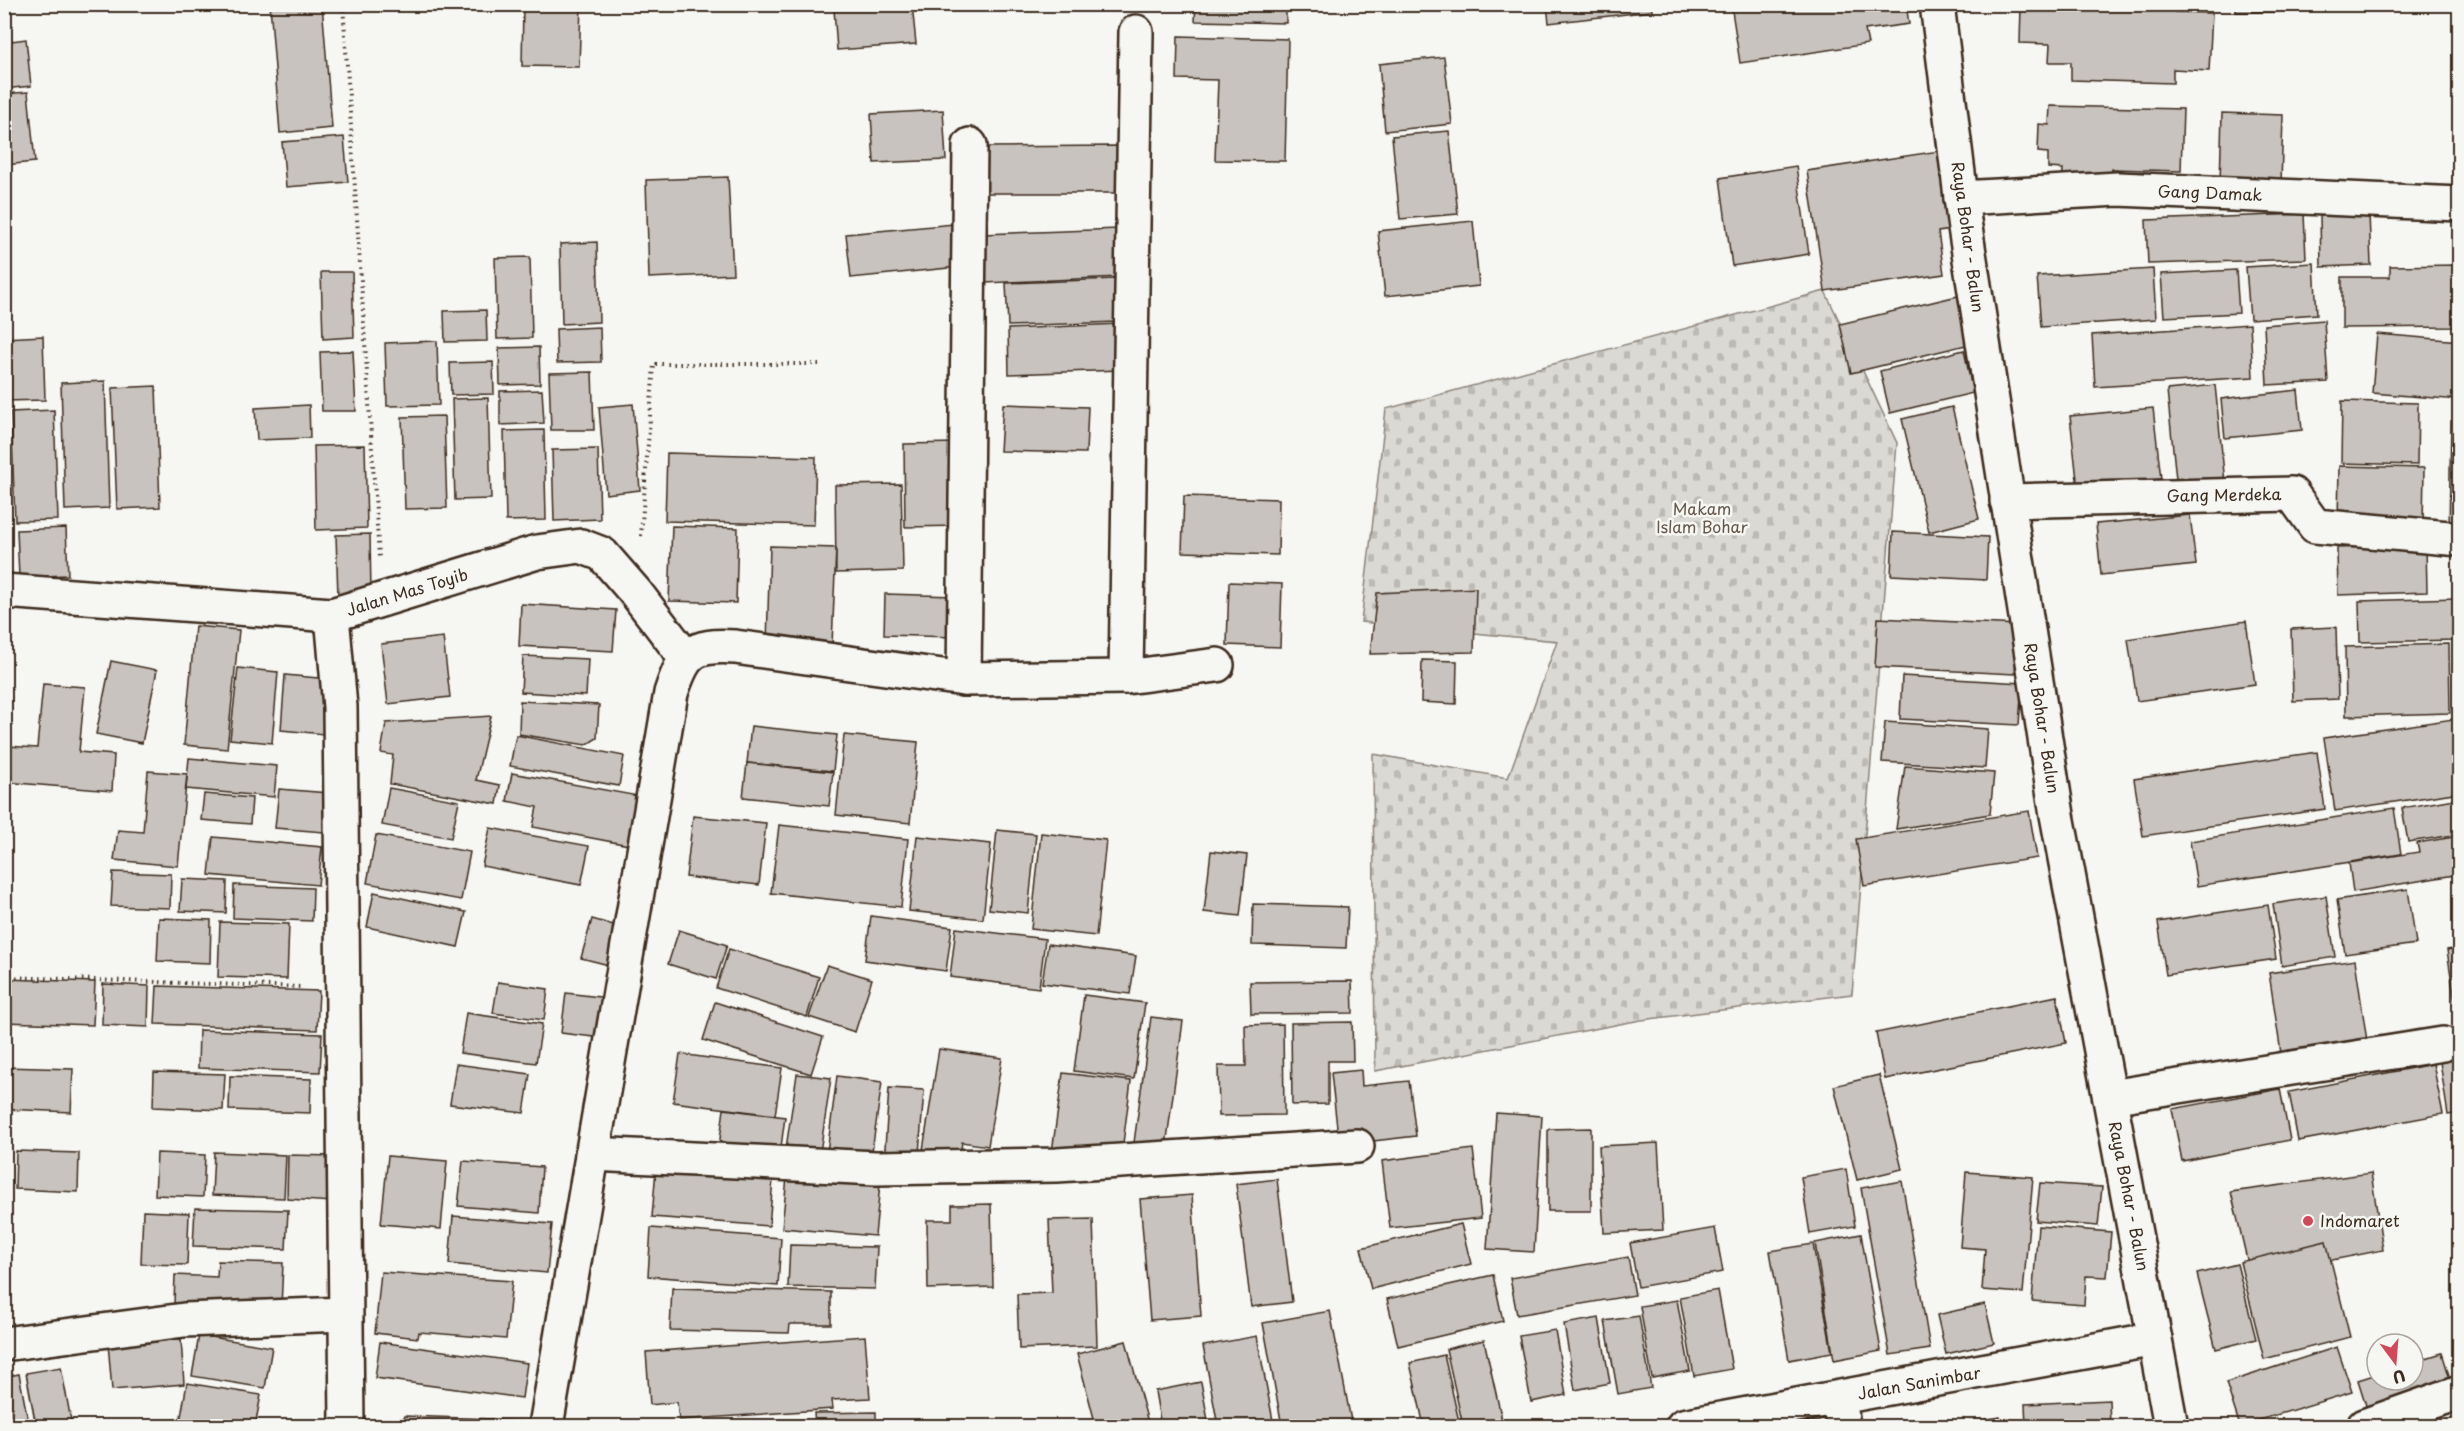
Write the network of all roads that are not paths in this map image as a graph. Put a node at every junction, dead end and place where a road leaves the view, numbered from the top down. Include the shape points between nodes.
1 (1937, 4) edge
2 (1136, 32) dead end
3 (970, 145) dead end
4 (1961, 198) junction
5 (2460, 204) edge
6 (2007, 501) junction
7 (2460, 539) edge
8 (4, 591) edge
9 (332, 615) junction
10 (685, 657) junction
11 (1217, 665) dead end
12 (1126, 677) junction
13 (964, 679) junction
14 (2443, 1044) dead end
15 (2110, 1097) junction
16 (1357, 1146) dead end
17 (592, 1154) junction
18 (345, 1314) junction
19 (2155, 1340) junction
20 (4, 1344) edge
21 (2460, 1392) edge
22 (1841, 1412) edge
23 (346, 1426) edge
24 (546, 1426) edge
25 (1683, 1426) edge
26 (2171, 1426) edge
27 (2364, 1426) edge

1 - 4 street, Raya Bohar - Balun
2 - 12 street
3 - 13 street
4 - 5 street, Gang Damak via 2118,189
4 - 6 street, Raya Bohar - Balun
6 - 7 street, Gang Merdeka via 2292,494 2315,526
6 - 15 street, Raya Bohar - Balun via 2057,815
8 - 9 street, Jalan Mas Toyib
9 - 10 street, Jalan Mas Toyib via 537,552 581,546 602,554
9 - 18 street via 340,707
10 - 13 street via 704,646 735,646
10 - 17 street via 671,693
11 - 12 street
12 - 13 street
14 - 15 street
15 - 19 street, Raya Bohar - Balun
16 - 17 street via 1057,1165 876,1168
17 - 24 street
18 - 20 street via 184,1320
18 - 23 street
19 - 22 street, Jalan Sanimbar
19 - 26 street, Raya Bohar - Balun
21 - 27 street
22 - 25 street, Jalan Sanimbar

